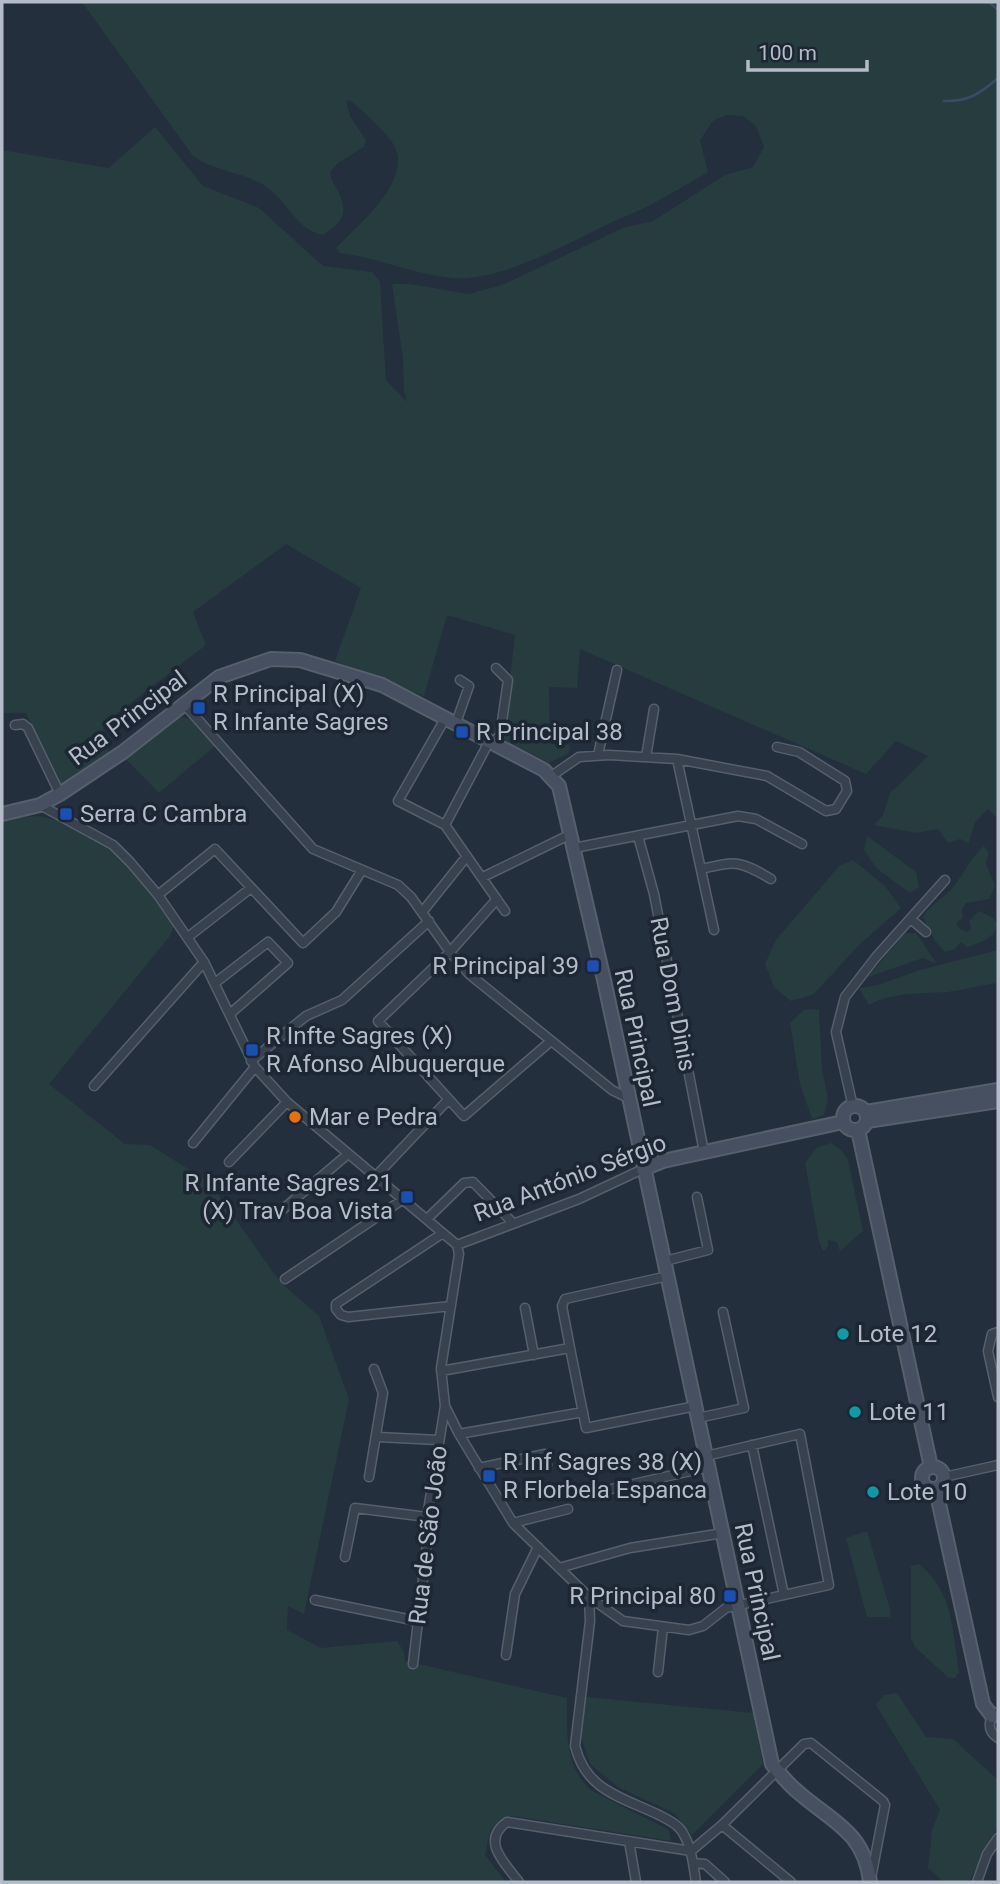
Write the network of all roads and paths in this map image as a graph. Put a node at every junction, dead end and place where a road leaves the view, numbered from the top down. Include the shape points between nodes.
1 (496, 668) dead end
2 (617, 670) dead end
3 (460, 680) dead end
4 (184, 704) junction
5 (654, 709) dead end
6 (451, 720) junction
7 (15, 725) dead end
8 (492, 741) junction
9 (777, 747) dead end
10 (598, 755) junction
11 (646, 757) junction
12 (677, 759) junction
13 (550, 777) junction
14 (60, 794) junction
15 (40, 805) junction
16 (2, 814) edge
17 (445, 825) junction
18 (691, 825) junction
19 (571, 834) junction
20 (638, 836) junction
21 (802, 844) dead end
22 (574, 848) junction
23 (467, 856) junction
24 (701, 869) junction
25 (362, 870) junction
26 (483, 877) junction
27 (771, 879) dead end
28 (945, 880) dead end
29 (251, 888) junction
30 (158, 895) junction
31 (497, 899) junction
32 (423, 911) junction
33 (505, 911) dead end
34 (429, 920) junction
35 (912, 920) junction
36 (714, 930) dead end
37 (926, 932) dead end
38 (188, 937) junction
39 (450, 952) junction
40 (204, 962) junction
41 (215, 983) junction
42 (230, 1014) junction
43 (551, 1041) junction
44 (253, 1064) junction
45 (94, 1086) dead end
46 (998, 1090) edge
47 (628, 1098) junction
48 (448, 1100) junction
49 (998, 1101) edge
50 (287, 1102) junction
51 (853, 1107) junction
52 (863, 1121) junction
53 (843, 1122) junction
54 (193, 1143) dead end
55 (638, 1146) junction
56 (704, 1152) junction
57 (348, 1154) junction
58 (229, 1161) dead end
59 (663, 1161) junction
60 (643, 1169) junction
61 (375, 1177) junction
62 (698, 1197) dead end
63 (402, 1199) junction
64 (282, 1210) dead end
65 (427, 1219) junction
66 (513, 1223) junction
67 (443, 1233) junction
68 (457, 1245) junction
69 (665, 1261) junction
70 (668, 1276) junction
71 (285, 1279) dead end
72 (452, 1306) junction
73 (525, 1308) dead end
74 (723, 1312) dead end
75 (998, 1332) edge
76 (570, 1348) junction
77 (534, 1354) junction
78 (374, 1369) dead end
79 (441, 1371) junction
80 (998, 1396) edge
81 (445, 1406) junction
82 (583, 1412) junction
83 (697, 1412) junction
84 (458, 1434) junction
85 (377, 1437) junction
86 (438, 1440) junction
87 (752, 1445) junction
88 (708, 1462) junction
89 (547, 1465) dead end
90 (998, 1465) edge
91 (931, 1467) junction
92 (479, 1468) junction
93 (369, 1477) dead end
94 (944, 1477) junction
95 (611, 1489) dead end
96 (936, 1490) junction
97 (568, 1510) dead end
98 (427, 1517) junction
99 (513, 1523) junction
100 (723, 1533) junction
101 (538, 1547) junction
102 (345, 1557) dead end
103 (559, 1567) junction
104 (784, 1595) junction
105 (589, 1597) junction
106 (316, 1600) dead end
107 (738, 1605) junction
108 (611, 1613) junction
109 (418, 1621) junction
110 (590, 1621) junction
111 (663, 1627) junction
112 (506, 1655) dead end
113 (412, 1664) dead end
114 (658, 1672) dead end
115 (995, 1714) edge
116 (998, 1738) edge
117 (777, 1770) junction
118 (722, 1825) junction
119 (998, 1838) edge
120 (629, 1841) junction
121 (859, 1843) junction
122 (877, 1844) junction
123 (691, 1851) junction
124 (693, 1863) junction
125 (870, 1881) edge
126 (519, 1882) edge
127 (636, 1882) edge
128 (696, 1882) edge
129 (725, 1882) edge
130 (791, 1882) edge
131 (977, 1882) edge

1 - 8 street via 508,680 500,735
2 - 10 street
3 - 6 street via 469,686
4 - 6 street, Rua Principal via 219,677 245,666 271,659 300,660 382,685
4 - 14 street, Rua Principal
4 - 25 street via 313,849
5 - 11 street
6 - 8 street, Rua Principal
6 - 17 street via 398,801
7 - 14 street via 28,728
8 - 13 street, Rua Principal
8 - 17 street
9 - 12 street via 799,752 845,780 847,791 836,809 826,811 767,776
10 - 11 street
10 - 13 street via 579,757
11 - 12 street
12 - 18 street
13 - 19 street, Rua Principal via 559,786
14 - 15 street, Rua Principal
15 - 16 street, Rua Principal
15 - 30 street via 113,845
17 - 23 street
18 - 20 street
18 - 21 street via 738,816 756,819
18 - 24 street
19 - 22 street, Rua Principal
19 - 26 street
20 - 22 street
20 - 56 street, Rua Dom Dinis via 654,894
22 - 47 street, Rua Principal
23 - 26 street
23 - 32 street
24 - 27 street via 744,863
24 - 36 street
25 - 29 street via 336,912 303,943
25 - 32 street via 398,885
26 - 31 street
28 - 35 street
29 - 30 street via 215,849
29 - 38 street
30 - 38 street
31 - 33 street
31 - 39 street
32 - 34 street
34 - 39 street
34 - 44 street via 342,1000 306,1016
35 - 37 street
35 - 51 street via 845,997 836,1032
38 - 40 street
39 - 43 street via 469,974
39 - 48 street via 378,1021
40 - 41 street
40 - 45 street
41 - 42 street
41 - 42 street via 268,942 288,963
42 - 44 street
43 - 47 street
43 - 48 street via 464,1116
44 - 50 street
44 - 54 street
46 - 52 street
47 - 55 street, Rua Principal
48 - 61 street
49 - 52 street
50 - 57 street
50 - 58 street
51 - 52 street via 858,1107
51 - 53 street via 845,1112
52 - 53 street via 849,1129
52 - 91 street
53 - 56 street, Rua António Sérgio
55 - 59 street
55 - 60 street, Rua Principal
56 - 59 street, Rua António Sérgio
57 - 61 street
57 - 64 street
59 - 60 street, Rua António Sérgio
60 - 66 street, Rua António Sérgio
60 - 69 street, Rua Principal
61 - 63 street
62 - 69 street via 708,1250
63 - 65 street
63 - 71 street
65 - 66 street via 464,1183 474,1182
65 - 67 street
66 - 68 street, Rua António Sérgio
67 - 68 street
67 - 72 street via 336,1304 336,1309 348,1317
68 - 72 street
69 - 70 street, Rua Principal
70 - 76 street via 565,1299 562,1306
70 - 83 street, Rua Principal
72 - 79 street
73 - 77 street
74 - 83 street via 744,1408
75 - 80 street via 992,1334 988,1351
76 - 77 street
76 - 82 street
77 - 79 street
78 - 85 street via 383,1393
79 - 81 street
81 - 84 street
81 - 86 street, Rua de São João
82 - 83 street via 586,1428
82 - 84 street
83 - 88 street, Rua Principal
84 - 92 street
85 - 86 street
85 - 93 street
86 - 98 street, Rua de São João
87 - 88 street
87 - 104 street
87 - 104 street via 800,1434 830,1585
88 - 95 street
88 - 100 street, Rua Principal
89 - 92 street via 545,1454
90 - 94 street
91 - 94 street via 940,1469
91 - 96 street via 923,1472 922,1481
92 - 99 street
94 - 96 street
96 - 115 street via 983,1704
97 - 99 street
98 - 102 street via 355,1508
98 - 109 street, Rua de São João
99 - 101 street
100 - 103 street via 630,1548
100 - 107 street, Rua Principal
101 - 103 street
101 - 112 street via 515,1594
103 - 105 street
104 - 107 street
105 - 108 street
105 - 110 street
106 - 109 street
107 - 111 street via 726,1608 703,1626 689,1630
107 - 117 street, Rua Principal
108 - 110 street
108 - 111 street via 623,1620
109 - 113 street, Rua de São João
110 - 123 street via 575,1746 578,1758 592,1781 605,1790 674,1823
111 - 114 street
115 - 116 street via 989,1727
117 - 118 street
117 - 121 street, Rua Principal
117 - 122 street via 804,1744 811,1743 883,1801
118 - 123 street
118 - 130 street
119 - 131 street
120 - 123 street
120 - 126 street via 508,1822 494,1839 497,1852
120 - 127 street
121 - 122 street via 867,1847
121 - 125 street
122 - 125 street
123 - 124 street
124 - 128 street
124 - 129 street via 705,1864

